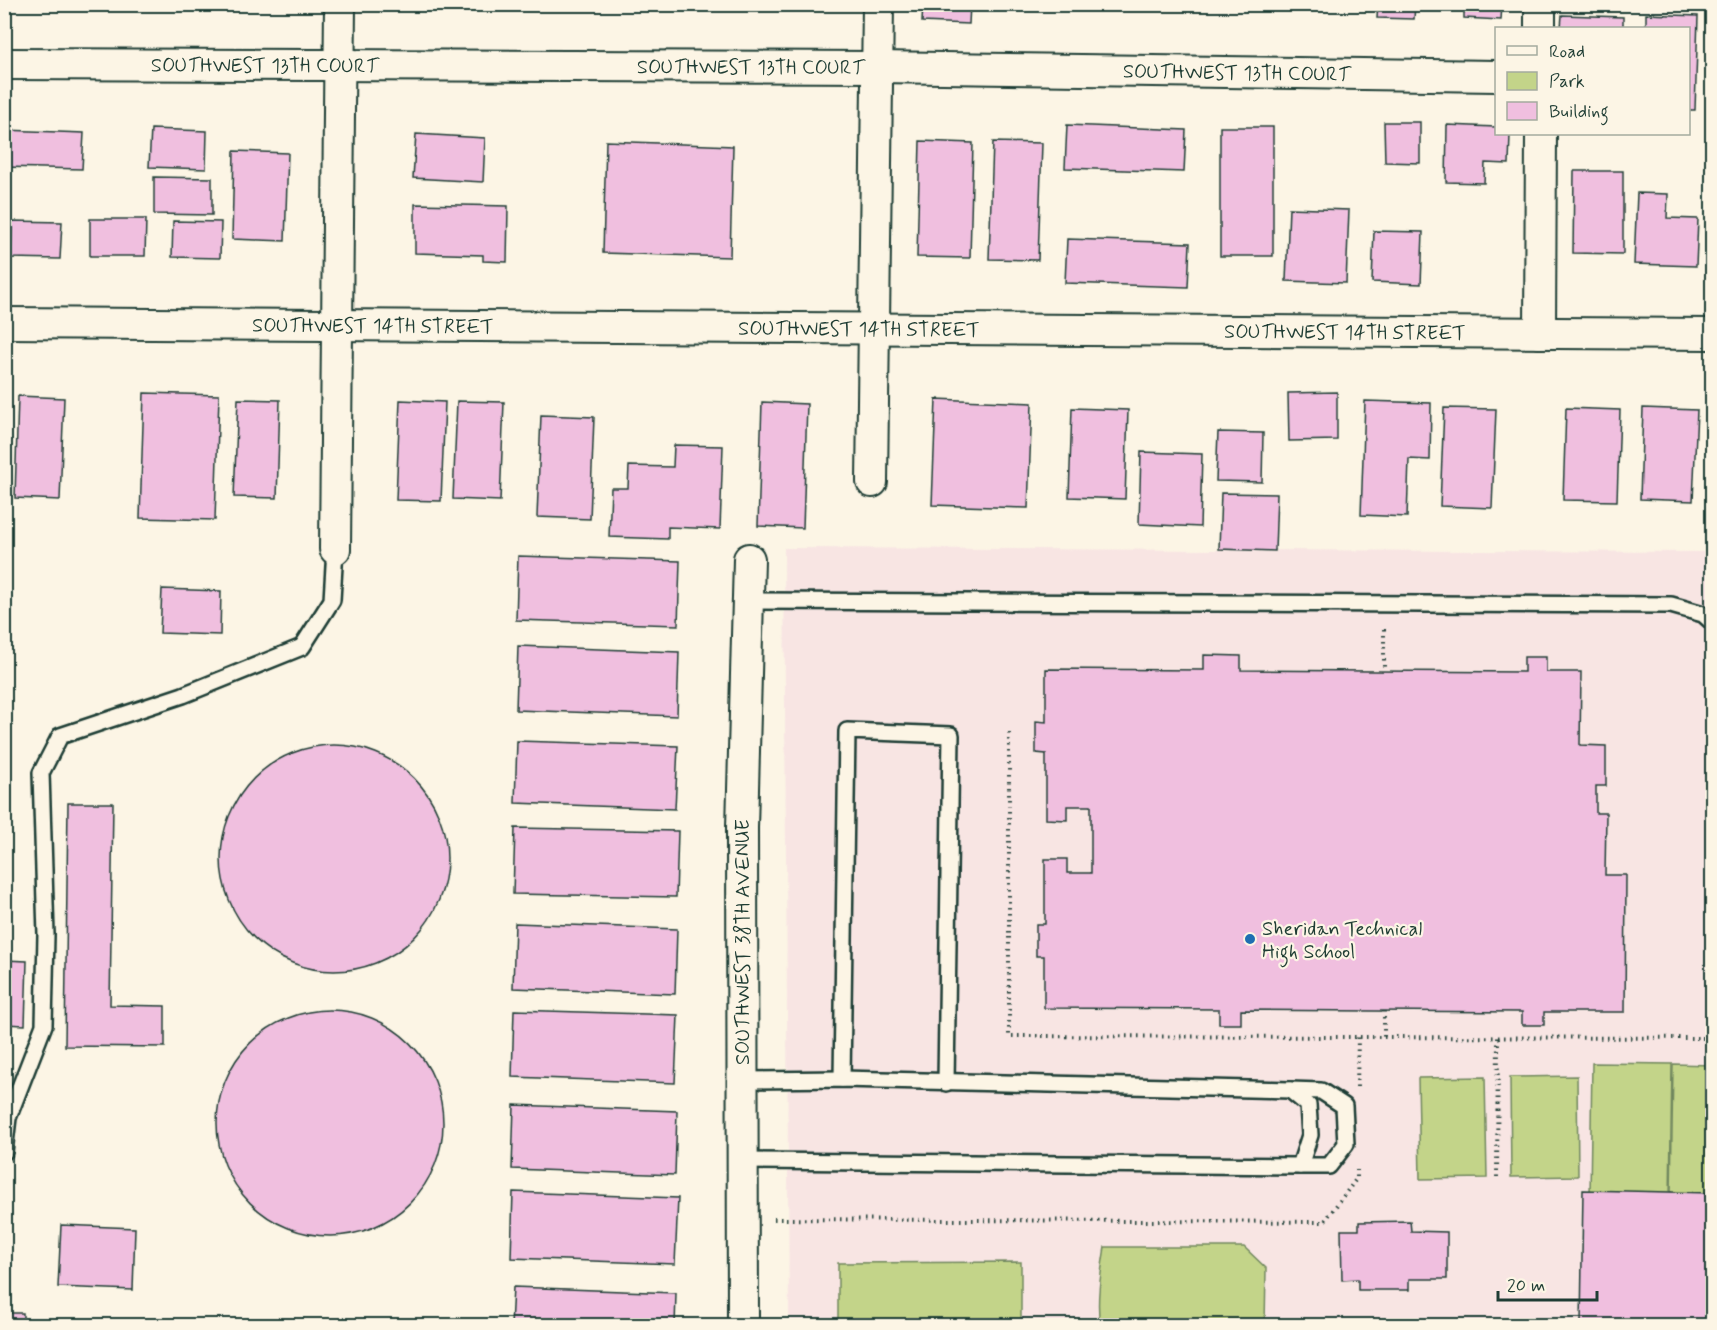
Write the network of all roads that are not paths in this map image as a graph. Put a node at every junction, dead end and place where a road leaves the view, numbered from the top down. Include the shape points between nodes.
1 (340, 4) edge
2 (878, 4) edge
3 (1540, 4) edge
4 (1540, 27) edge
5 (4, 63) edge
6 (340, 64) junction
7 (878, 68) junction
8 (1495, 76) edge
9 (1541, 135) edge
10 (4, 323) edge
11 (338, 325) junction
12 (875, 328) junction
13 (1540, 333) junction
14 (1713, 334) edge
15 (872, 482) dead end
16 (335, 549) joint
17 (749, 560) dead end
18 (748, 601) junction
19 (1713, 622) edge
20 (843, 1079) junction
21 (743, 1080) junction
22 (946, 1083) junction
23 (1290, 1090) junction
24 (4, 1152) edge
25 (743, 1161) junction
26 (1300, 1166) junction
27 (743, 1326) edge

1 - 6 street
2 - 7 street
3 - 4 street
5 - 6 street, SOUTHWEST 13TH COURT
6 - 7 street, SOUTHWEST 13TH COURT
6 - 11 street
7 - 8 street, SOUTHWEST 13TH COURT
7 - 12 street
9 - 13 street
10 - 11 street, SOUTHWEST 14TH STREET
11 - 12 street, SOUTHWEST 14TH STREET
11 - 16 street
12 - 13 street, SOUTHWEST 14TH STREET
12 - 15 street
13 - 14 street, SOUTHWEST 14TH STREET
16 - 24 lane via 332,600 302,647 183,695 60,736 41,773 46,935 44,1025 8,1118
17 - 18 street, SOUTHWEST 38TH AVENUE
18 - 19 lane via 1671,605 1703,614
18 - 21 street, SOUTHWEST 38TH AVENUE via 742,828
20 - 21 lane
20 - 22 lane
20 - 22 lane via 847,731 951,735
21 - 25 street, SOUTHWEST 38TH AVENUE
22 - 23 lane
23 - 26 lane via 1308,1105 1310,1135
23 - 26 lane via 1321,1091 1344,1106 1346,1144 1329,1166
25 - 26 lane
25 - 27 street, SOUTHWEST 38TH AVENUE

